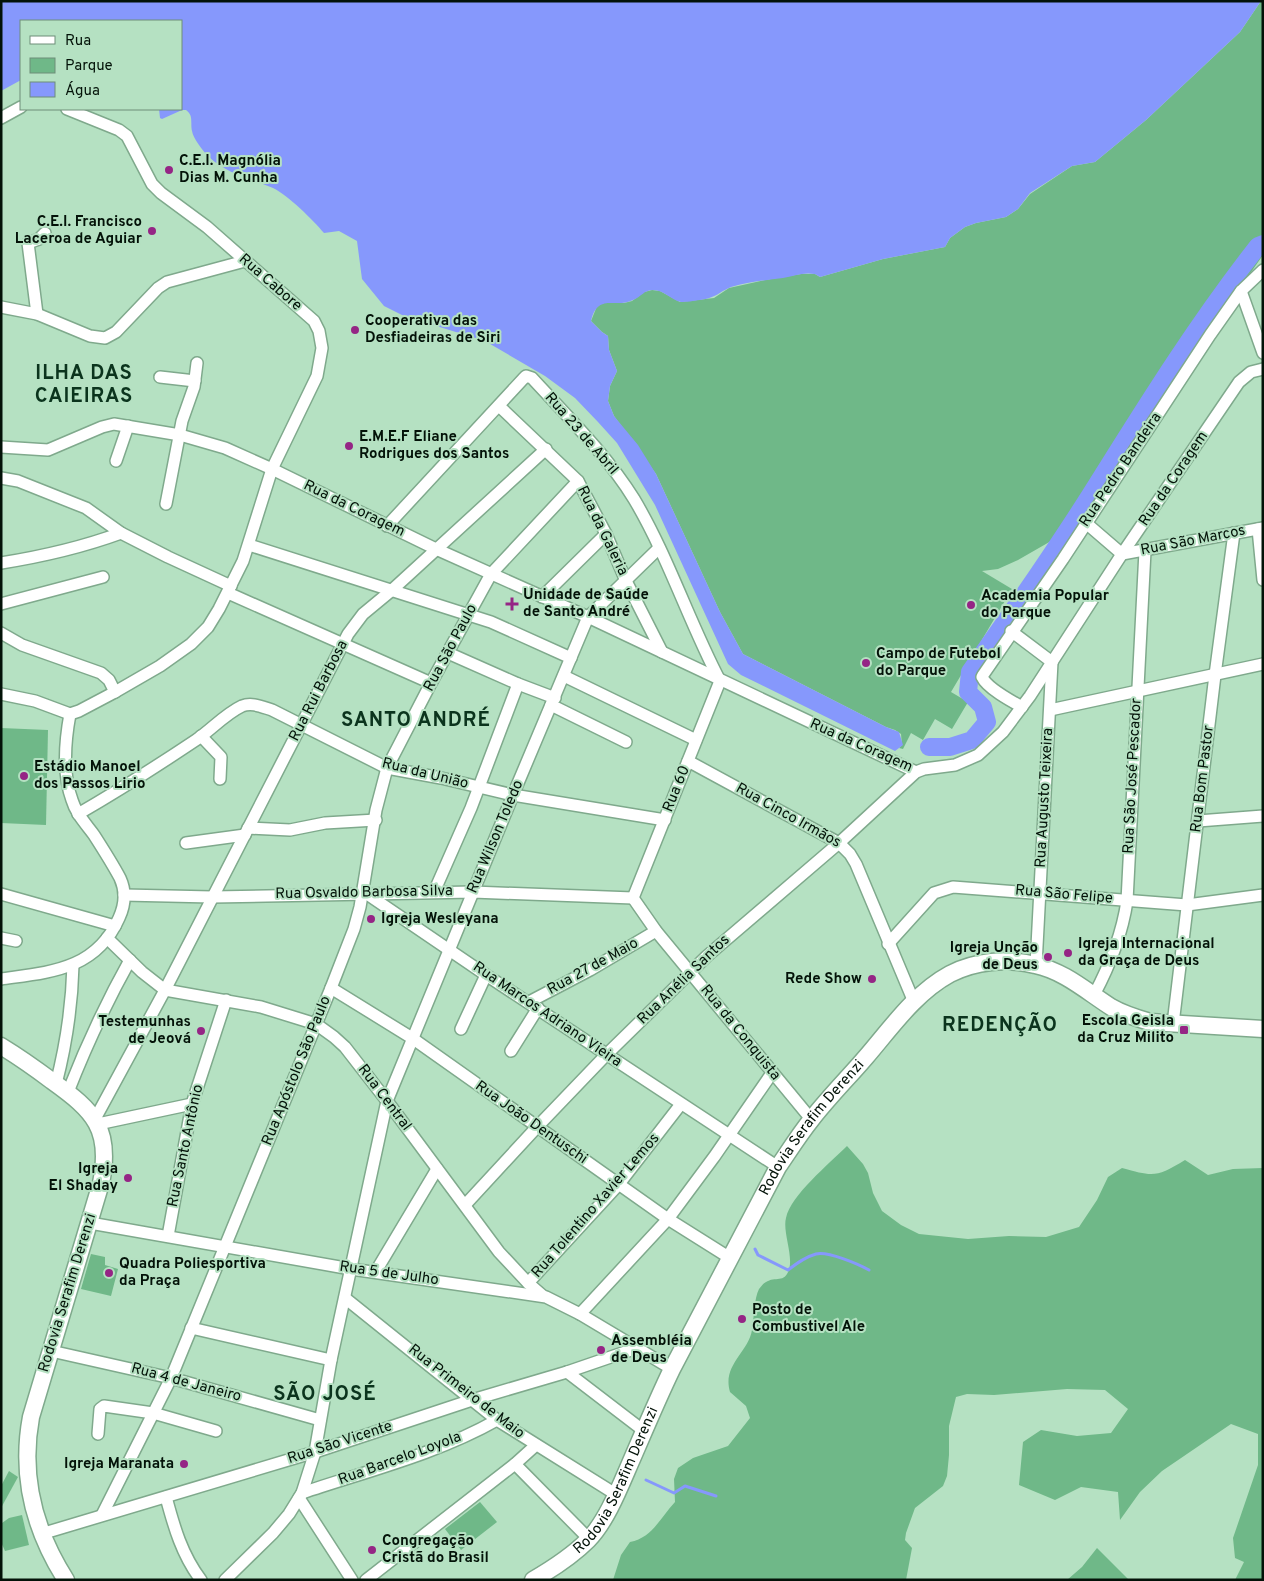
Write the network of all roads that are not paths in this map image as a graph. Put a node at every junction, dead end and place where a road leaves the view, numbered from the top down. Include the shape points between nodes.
1 (20, 108) edge
2 (69, 110) edge
3 (1, 118) edge
4 (46, 233) dead end
5 (245, 261) junction
6 (1263, 270) edge
7 (1241, 291) junction
8 (1, 307) edge
9 (37, 314) junction
10 (1263, 353) edge
11 (197, 363) dead end
12 (1263, 369) edge
13 (160, 377) dead end
14 (195, 381) junction
15 (499, 406) junction
16 (128, 426) junction
17 (180, 435) junction
18 (1, 447) edge
19 (546, 449) junction
20 (116, 461) dead end
21 (272, 469) junction
22 (1, 478) edge
23 (578, 481) junction
24 (166, 504) dead end
25 (1086, 523) junction
26 (387, 526) junction
27 (1260, 529) edge
28 (122, 533) junction
29 (1234, 533) junction
30 (606, 534) junction
31 (249, 545) junction
32 (659, 548) junction
33 (436, 549) junction
34 (1145, 550) junction
35 (1122, 554) junction
36 (1, 562) edge
37 (491, 574) junction
38 (103, 577) dead end
39 (1263, 580) edge
40 (626, 581) junction
41 (230, 589) junction
42 (392, 590) junction
43 (542, 597) junction
44 (1, 604) edge
45 (469, 615) junction
46 (588, 617) junction
47 (1011, 632) junction
48 (1, 633) edge
49 (343, 644) junction
50 (662, 652) junction
51 (448, 653) junction
52 (571, 658) junction
53 (1052, 662) junction
54 (1263, 664) edge
55 (1215, 675) junction
56 (564, 676) junction
57 (720, 680) junction
58 (431, 683) junction
59 (518, 684) junction
60 (1034, 690) junction
61 (1137, 691) junction
62 (116, 692) junction
63 (1, 694) edge
64 (553, 701) junction
65 (1022, 707) junction
66 (1050, 707) junction
67 (70, 714) junction
68 (301, 725) junction
69 (202, 736) junction
70 (696, 740) junction
71 (626, 742) dead end
72 (688, 761) junction
73 (387, 768) junction
74 (916, 772) junction
75 (220, 780) dead end
76 (478, 788) junction
77 (513, 795) junction
78 (78, 814) junction
79 (1263, 816) edge
80 (376, 820) junction
81 (665, 820) junction
82 (1198, 821) junction
83 (247, 832) junction
84 (186, 843) dead end
85 (839, 843) junction
86 (434, 892) junction
87 (473, 892) junction
88 (364, 893) junction
89 (1039, 893) junction
90 (1, 894) edge
91 (1263, 894) edge
92 (124, 895) junction
93 (212, 897) junction
94 (633, 898) junction
95 (1127, 901) junction
96 (1187, 905) junction
97 (115, 926) junction
98 (656, 931) junction
99 (1, 938) edge
100 (108, 938) junction
101 (16, 941) dead end
102 (888, 944) junction
103 (449, 950) junction
104 (130, 960) junction
105 (73, 965) junction
106 (1036, 965) junction
107 (691, 971) junction
108 (486, 975) junction
109 (1, 979) edge
110 (331, 988) junction
111 (165, 990) junction
112 (1094, 995) junction
113 (226, 1000) junction
114 (914, 1002) junction
115 (534, 1005) junction
116 (316, 1024) junction
117 (1172, 1024) junction
118 (461, 1029) dead end
119 (1263, 1029) edge
120 (412, 1038) junction
121 (1, 1046) edge
122 (511, 1051) dead end
123 (607, 1054) junction
124 (772, 1073) junction
125 (62, 1088) junction
126 (387, 1101) junction
127 (192, 1104) junction
128 (682, 1104) junction
129 (811, 1119) junction
130 (96, 1122) junction
131 (537, 1127) junction
132 (729, 1136) junction
133 (778, 1167) junction
134 (437, 1169) junction
135 (619, 1184) junction
136 (465, 1206) junction
137 (668, 1219) junction
138 (90, 1223) junction
139 (168, 1236) junction
140 (226, 1247) junction
141 (730, 1258) junction
142 (351, 1269) junction
143 (376, 1271) junction
144 (528, 1283) junction
145 (546, 1297) junction
146 (345, 1298) junction
147 (580, 1314) junction
148 (191, 1328) junction
149 (637, 1348) junction
150 (51, 1351) junction
151 (331, 1360) junction
152 (672, 1368) junction
153 (567, 1372) junction
154 (171, 1378) junction
155 (472, 1400) junction
156 (154, 1413) junction
157 (320, 1420) junction
158 (497, 1420) junction
159 (216, 1431) dead end
160 (644, 1431) junction
161 (98, 1434) dead end
162 (536, 1446) junction
163 (314, 1452) junction
164 (515, 1464) junction
165 (300, 1495) junction
166 (617, 1495) junction
167 (166, 1496) junction
168 (102, 1515) junction
169 (41, 1534) junction
170 (589, 1539) junction
171 (66, 1580) edge
172 (202, 1580) edge
173 (225, 1580) edge
174 (352, 1580) edge
175 (366, 1580) edge
176 (532, 1580) edge

1 - 3 street
2 - 5 street, Rua Cabore via 119,130 126,136 152,184 208,227
4 - 9 street via 39,240 28,243
5 - 9 street via 167,282 116,332 105,338 90,336
5 - 21 street, Rua Cabore via 314,321 322,340 317,376
6 - 7 street, Rua Pedro Bandeira
7 - 10 street
7 - 25 street, Rua Pedro Bandeira
8 - 9 street
11 - 14 street
12 - 35 street, Rua da Coragem via 1251,372 1239,382
13 - 14 street
14 - 17 street
15 - 19 street, Rua da Galeria
15 - 26 street, Rua 23 de Abril
15 - 32 street, Rua 23 de Abril via 525,378 532,378 620,479
16 - 17 street, Rua da Coragem
16 - 18 street, Rua da Coragem via 109,424 48,450
16 - 20 street
17 - 21 street, Rua da Coragem via 225,448
17 - 24 street
19 - 23 street, Rua da Galeria
19 - 33 street, Rua Rui Barbosa
21 - 26 street, Rua da Coragem
21 - 31 street, Rua Cabore
22 - 28 street via 18,481 86,508
23 - 30 street, Rua da Galeria
23 - 37 street, Rua São Paulo
25 - 35 street
25 - 47 street, Rua Pedro Bandeira
26 - 33 street, Rua da Coragem
27 - 29 street, Rua São Marcos
27 - 39 street
28 - 36 street via 45,556
28 - 41 street
29 - 34 street, Rua São Marcos
29 - 55 street, Rua Bom Pastor
30 - 40 street, Rua da Galeria
30 - 43 street
31 - 41 street, Rua Cabore
31 - 42 street
32 - 40 street, Rua Wilson Toledo
32 - 57 street, Rua 23 de Abril
33 - 37 street, Rua da Coragem
33 - 42 street, Rua Rui Barbosa
34 - 35 street, Rua São Marcos
34 - 61 street, Rua São José Pescador
35 - 53 street, Rua da Coragem
37 - 43 street, Rua da Coragem
37 - 45 street, Rua São Paulo
38 - 44 street
40 - 46 street, Rua Wilson Toledo
40 - 50 street, Rua da Galeria
41 - 49 street
41 - 62 street, Rua Cabore via 208,627 191,644
42 - 45 street
42 - 49 street, Rua Rui Barbosa via 363,614
43 - 46 street, Rua da Coragem
45 - 51 street, Rua São Paulo
45 - 52 street
46 - 50 street, Rua da Coragem
46 - 52 street, Rua Wilson Toledo
47 - 53 street
47 - 65 street, Rua Pedro Bandeira via 982,677 984,682
48 - 62 street via 22,645 100,673
49 - 58 street
49 - 68 street, Rua Rui Barbosa
50 - 57 street, Rua da Coragem
51 - 58 street, Rua São Paulo
51 - 59 street
52 - 56 street, Rua Wilson Toledo
53 - 60 street, Rua da Coragem
53 - 66 street, Rua Augusto Teixeira
54 - 55 street
55 - 61 street
55 - 82 street, Rua Bom Pastor
56 - 64 street, Rua Wilson Toledo
56 - 70 street
57 - 70 street, Rua 60
57 - 74 street, Rua da Coragem
58 - 73 street, Rua São Paulo
59 - 64 street
59 - 76 street
60 - 65 street, Rua da Coragem
60 - 66 street via 1046,695
61 - 66 street
61 - 95 street, Rua São José Pescador
62 - 67 street, Rua Cabore
63 - 67 street via 35,701
64 - 71 street
64 - 77 street, Rua Wilson Toledo
65 - 74 street, Rua da Coragem via 1003,732 978,755 955,766
66 - 89 street, Rua Augusto Teixeira
67 - 78 street via 65,756 68,787
68 - 69 street, Rua da União via 252,704 235,711
68 - 73 street, Rua da União
68 - 83 street, Rua Rui Barbosa
69 - 75 street via 221,757
69 - 78 street, Rua da União
70 - 72 street, Rua 60
72 - 81 street, Rua 60
72 - 85 street, Rua Cinco Irmãos
73 - 76 street, Rua da União
73 - 80 street, Rua São Paulo
74 - 85 street, Rua Anélia Santos
76 - 77 street, Rua da União
76 - 86 street
77 - 81 street, Rua da União
77 - 87 street, Rua Wilson Toledo
78 - 92 street via 121,880
79 - 82 street
80 - 83 street
80 - 88 street, Rua São Paulo
81 - 94 street, Rua 60
82 - 96 street, Rua Bom Pastor
83 - 84 street
83 - 93 street, Rua Rui Barbosa
85 - 102 street, Rua Cinco Irmãos via 856,864
85 - 107 street, Rua Anélia Santos
86 - 87 street, Rua Osvaldo Barbosa Silva
86 - 88 street, Rua Osvaldo Barbosa Silva
87 - 94 street, Rua Osvaldo Barbosa Silva
87 - 103 street, Rua Wilson Toledo
88 - 93 street, Rua Osvaldo Barbosa Silva
88 - 103 street, Rua Marcos Adriano Vieira
88 - 110 street, Rua Apóstolo São Paulo
89 - 95 street, Rua São Felipe
89 - 102 street, Rua São Felipe via 953,887 941,890 927,900
89 - 106 street, Rua Augusto Teixeira
90 - 97 street
91 - 96 street, Rua São Felipe
92 - 93 street, Rua Osvaldo Barbosa Silva
92 - 97 street via 124,907
93 - 111 street, Rua Rui Barbosa
94 - 98 street, Rua da Conquista
95 - 96 street, Rua São Felipe
95 - 112 street, Rua São José Pescador via 1113,957
96 - 117 street, Rua Bom Pastor
97 - 100 street
98 - 107 street, Rua da Conquista
98 - 115 street, Rua 27 de Maio
99 - 101 street
100 - 104 street
100 - 105 street
102 - 114 street, Rua Cinco Irmãos
103 - 108 street, Rua Marcos Adriano Vieira
103 - 120 street, Rua Wilson Toledo
104 - 111 street
104 - 125 street
105 - 109 street
105 - 125 street
106 - 112 main road, Rodovia Serafim Derenzi via 1055,971
106 - 114 main road, Rodovia Serafim Derenzi via 1021,962 974,964 932,985
107 - 123 street, Rua Anélia Santos
107 - 124 street, Rua da Conquista
108 - 115 street, Rua Marcos Adriano Vieira
108 - 118 street
110 - 116 street, Rua Apóstolo São Paulo
110 - 120 street, Rua João Dentuschi
111 - 113 street, Rua Central
111 - 130 street, Rua Rui Barbosa
112 - 117 main road, Rodovia Serafim Derenzi via 1132,1017
113 - 116 street, Rua Central
113 - 127 street, Rua Santo Antônio
114 - 129 main road, Rodovia Serafim Derenzi
115 - 122 street
115 - 123 street, Rua Marcos Adriano Vieira
116 - 126 street, Rua Central via 345,1047
116 - 140 street, Rua Apóstolo São Paulo
117 - 119 main road, Rodovia Serafim Derenzi
120 - 126 street, Rua Wilson Toledo
120 - 131 street, Rua João Dentuschi
121 - 125 main road, Rodovia Serafim Derenzi
123 - 128 street, Rua Marcos Adriano Vieira
123 - 131 street, Rua Anélia Santos
124 - 129 street, Rua da Conquista
124 - 132 street
125 - 130 main road, Rodovia Serafim Derenzi via 86,1108
126 - 134 street, Rua Central
126 - 142 street, Rua Wilson Toledo
127 - 130 street
127 - 139 street, Rua Santo Antônio
128 - 132 street, Rua Marcos Adriano Vieira
128 - 135 street, Rua Tolentino Xavier Lemos
129 - 133 main road, Rodovia Serafim Derenzi
130 - 138 main road, Rodovia Serafim Derenzi via 105,1156
131 - 135 street, Rua João Dentuschi
131 - 136 street, Rua Anélia Santos
132 - 133 street, Rua Marcos Adriano Vieira
132 - 137 street
133 - 141 main road, Rodovia Serafim Derenzi
134 - 136 street, Rua Central
134 - 143 street
135 - 137 street, Rua João Dentuschi
135 - 144 street, Rua Tolentino Xavier Lemos
136 - 144 street, Rua Central via 499,1252
137 - 141 street, Rua João Dentuschi
137 - 147 street
138 - 139 street, Rua 5 de Julho
138 - 150 main road, Rodovia Serafim Derenzi
139 - 140 street, Rua 5 de Julho
140 - 142 street, Rua 5 de Julho
140 - 148 street
141 - 152 main road, Rodovia Serafim Derenzi
142 - 143 street, Rua 5 de Julho
142 - 146 street, Rua Wilson Toledo
143 - 145 street, Rua 5 de Julho
144 - 145 street, Rua Central
145 - 147 street, Rua 5 de Julho
146 - 151 street, Rua Wilson Toledo
146 - 155 street, Rua Primeiro de Maio
147 - 149 street, Rua 5 de Julho
148 - 151 street
148 - 154 street
149 - 152 street, Rua 5 de Julho
149 - 153 street, Rua São Vicente
150 - 154 street, Rua 4 de Janeiro
150 - 169 main road, Rodovia Serafim Derenzi via 31,1417 27,1447 28,1484
151 - 157 street, Rua Wilson Toledo
152 - 160 main road, Rodovia Serafim Derenzi
153 - 155 street, Rua São Vicente
153 - 160 street
154 - 156 street
154 - 157 street, Rua 4 de Janeiro
155 - 158 street, Rua Primeiro de Maio
155 - 163 street, Rua São Vicente
156 - 159 street
156 - 161 street via 103,1406
156 - 168 street
157 - 163 street, Rua Wilson Toledo
158 - 162 street, Rua Primeiro de Maio
158 - 165 street, Rua Barcelo Loyola via 427,1451
160 - 166 main road, Rodovia Serafim Derenzi
162 - 164 street
162 - 166 street, Rua Primeiro de Maio
163 - 165 street
163 - 167 street, Rua São Vicente
164 - 170 street
164 - 175 street
165 - 173 street via 273,1533
165 - 174 street
166 - 170 main road, Rodovia Serafim Derenzi
167 - 168 street, Rua São Vicente
167 - 172 street via 183,1551
168 - 169 street, Rua São Vicente
169 - 171 main road, Rodovia Serafim Derenzi
170 - 176 main road, Rodovia Serafim Derenzi via 549,1571

